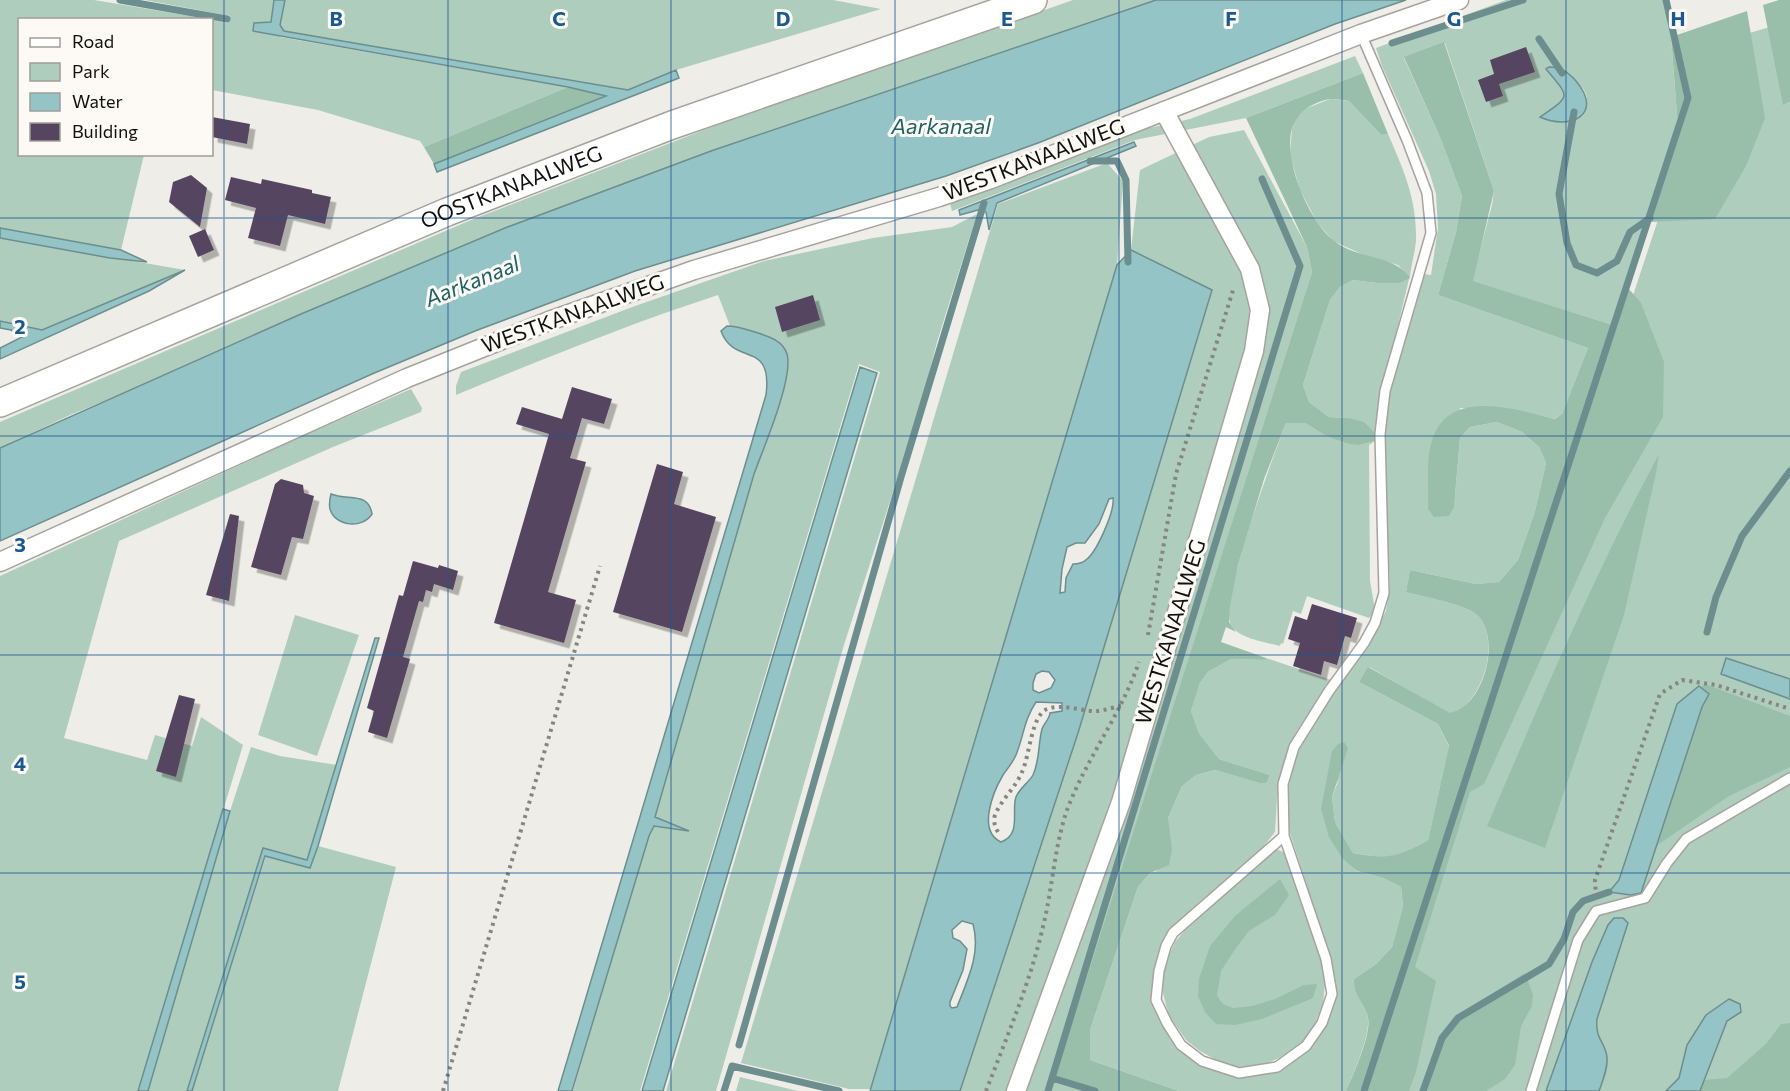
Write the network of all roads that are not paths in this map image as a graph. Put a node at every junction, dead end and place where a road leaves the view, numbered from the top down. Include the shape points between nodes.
1 (1033, 0) edge
2 (1459, 0) edge
3 (1361, 34) junction
4 (1164, 111) junction
5 (0, 403) edge
6 (0, 562) edge
7 (1790, 778) edge
8 (1284, 836) junction
9 (1016, 1091) edge
10 (1531, 1091) edge

1 - 5 main road, OOSTKANAALWEG via 672,125 447,212
2 - 3 street, WESTKANAALWEG
3 - 4 street, WESTKANAALWEG
3 - 8 lane via 1427,193 1431,233 1385,391 1380,434 1384,593 1364,643 1294,747 1283,784
4 - 6 street, WESTKANAALWEG via 939,197 694,270 549,321 407,378
4 - 9 street, WESTKANAALWEG via 1248,265 1260,310 1254,351 1121,802
7 - 10 lane via 1686,839 1645,898 1596,911 1578,940
8 - 8 lane via 1326,958 1332,993 1322,1023 1306,1046 1277,1067 1239,1073 1202,1061 1182,1045 1156,1000 1159,971 1173,933

